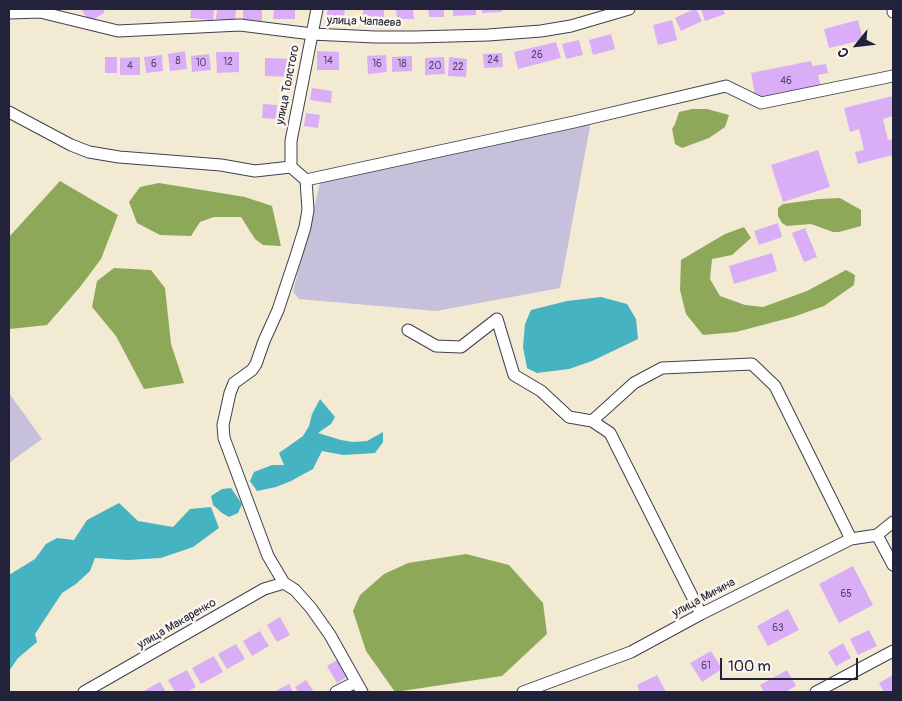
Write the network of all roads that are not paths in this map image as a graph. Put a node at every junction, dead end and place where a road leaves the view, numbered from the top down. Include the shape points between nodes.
1 (317, 9) edge
2 (622, 10) edge
3 (9, 13) edge
4 (312, 34) junction
5 (893, 76) edge
6 (9, 112) edge
7 (291, 167) junction
8 (306, 180) junction
9 (408, 330) dead end
10 (592, 421) junction
11 (893, 522) edge
12 (877, 535) junction
13 (851, 538) junction
14 (893, 565) edge
15 (284, 583) junction
16 (702, 614) junction
17 (893, 651) edge
18 (359, 687) edge
19 (84, 692) edge
20 (336, 692) edge
21 (523, 692) edge
22 (816, 692) edge

1 - 4 street, улица Толстого
2 - 4 street, улица Чапаева via 571,26 541,31 375,37
3 - 4 street, улица Чапаева via 40,12 118,31 240,25
4 - 7 street, улица Толстого via 291,141
5 - 8 street via 761,103 726,86
6 - 7 street via 89,152 255,171
7 - 8 street
8 - 15 street via 308,210 305,228 278,310 256,364 234,383 223,425 224,438 268,556
9 - 10 street via 436,346 461,347 497,319 514,375 541,392 569,417
10 - 13 street via 634,383 662,368 752,364 775,386
10 - 16 street via 610,433
11 - 12 street
12 - 13 street, улица Минина
12 - 14 street
13 - 16 street, улица Минина
15 - 18 street via 312,608
15 - 19 street, улица Макаренко via 264,589
16 - 21 street, улица Минина via 631,652
17 - 22 street
18 - 20 street

